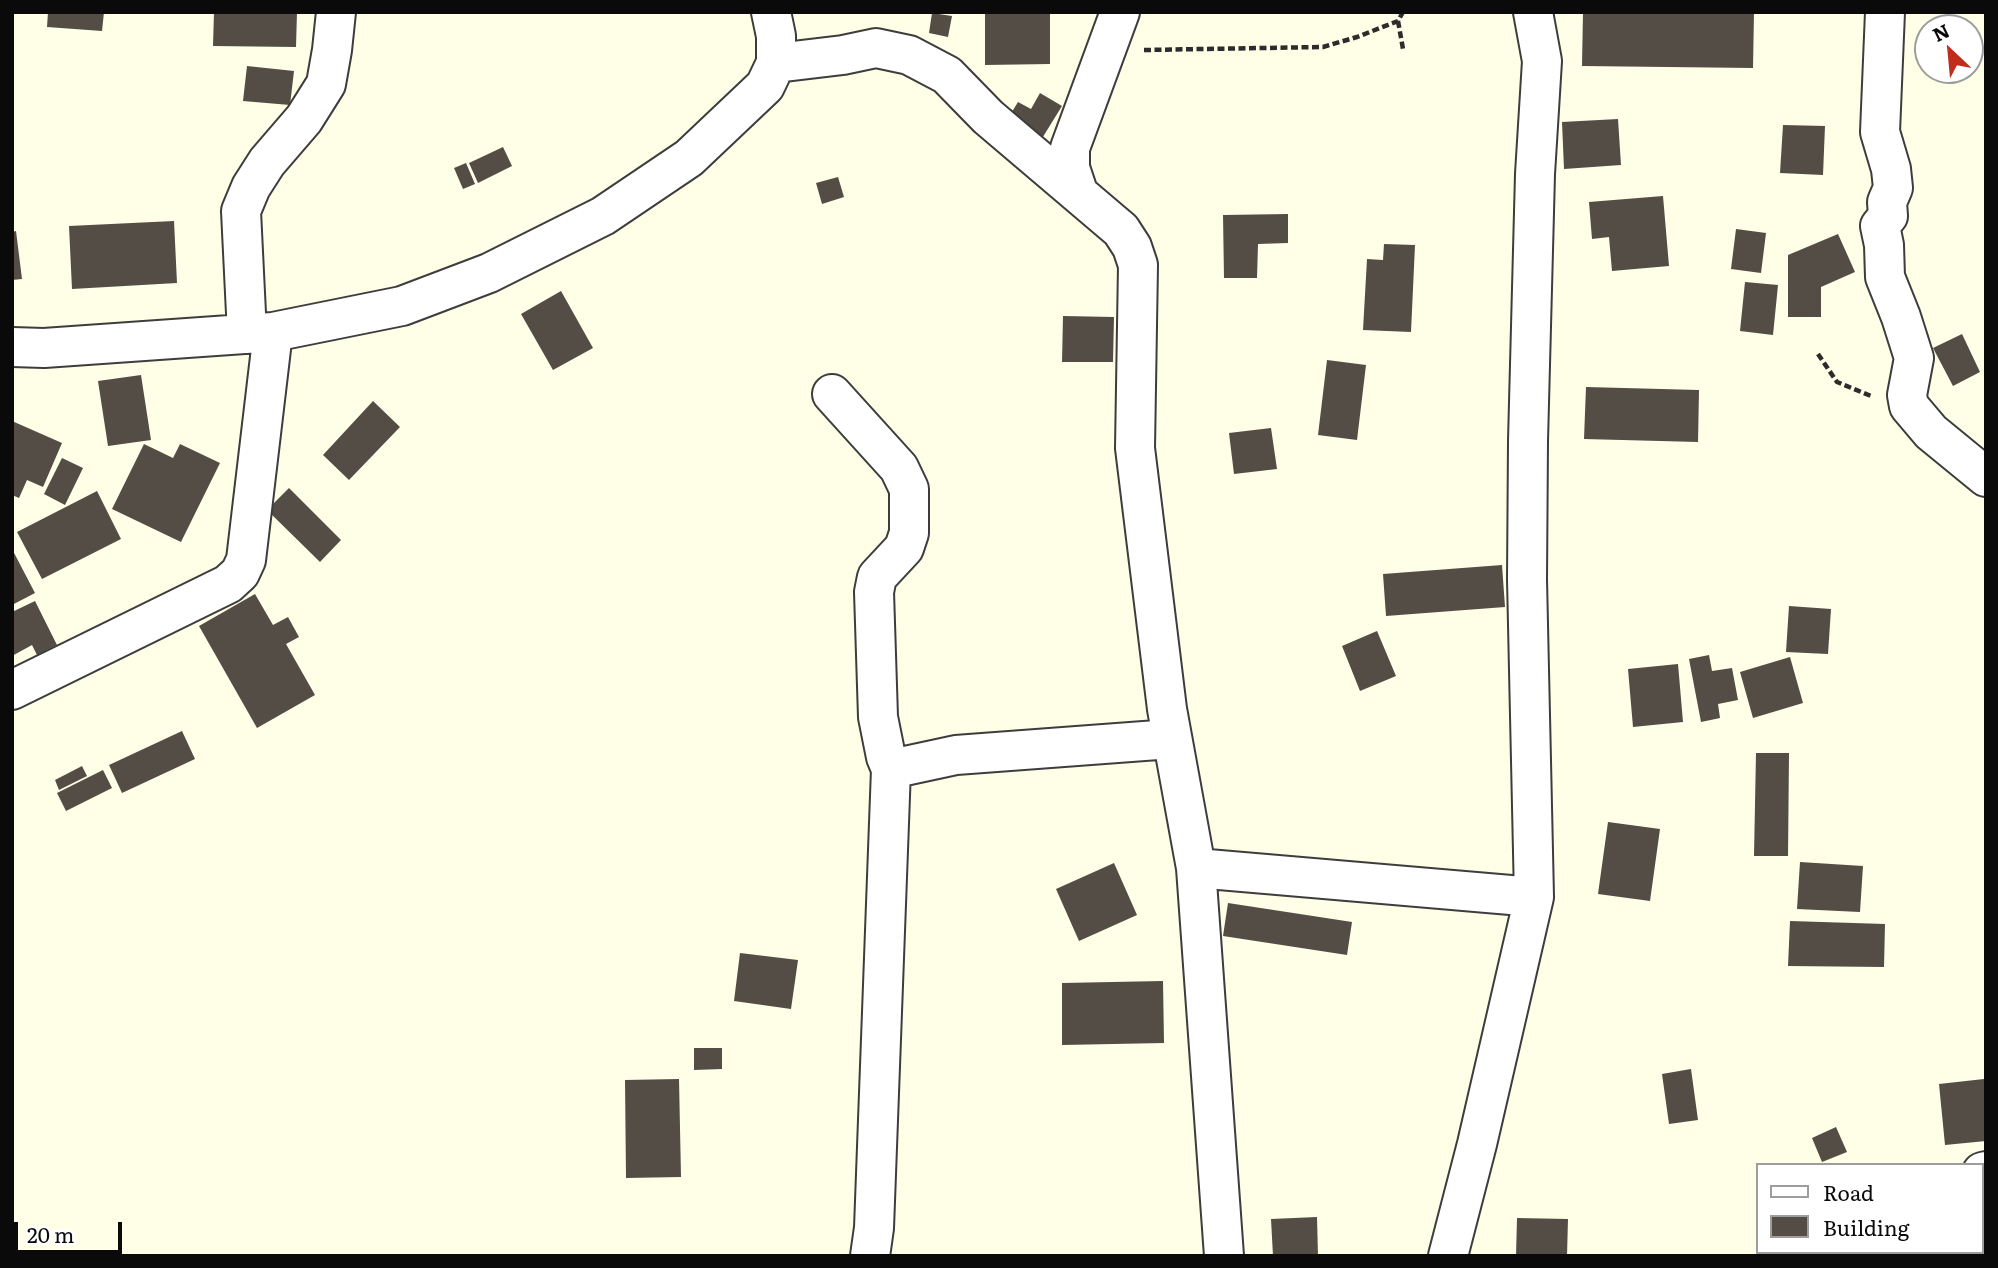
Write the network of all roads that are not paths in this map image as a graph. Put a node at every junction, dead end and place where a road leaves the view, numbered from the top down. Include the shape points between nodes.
1 (336, 12) edge
2 (771, 12) edge
3 (1121, 12) edge
4 (1533, 12) edge
5 (1885, 12) edge
6 (776, 63) junction
7 (1078, 192) junction
8 (260, 333) junction
9 (12, 347) edge
10 (832, 394) dead end
11 (1986, 477) edge
12 (12, 690) edge
13 (1171, 739) junction
14 (891, 769) junction
15 (1196, 868) junction
16 (1534, 897) junction
17 (870, 1256) edge
18 (1224, 1256) edge
19 (1448, 1256) edge

1 - 8 street via 326,84 250,187 241,211
2 - 6 street
3 - 7 street via 1070,148 1070,168
4 - 16 street via 1542,61 1528,441
5 - 11 street via 1880,132 1893,188 1888,216 1880,226 1885,277 1914,358 1909,406 1931,432
6 - 7 street via 876,48 909,55 947,75 988,117
6 - 8 street via 765,86 689,158 603,216 489,273 402,306
7 - 13 street via 1121,230 1138,265 1135,448
8 - 9 street
8 - 12 street via 246,561 240,573
10 - 14 street via 899,467 909,489 909,533 904,548 877,577 874,592 878,717
13 - 14 street via 956,755
13 - 15 street
14 - 17 street
15 - 16 street
15 - 18 street
16 - 19 street

